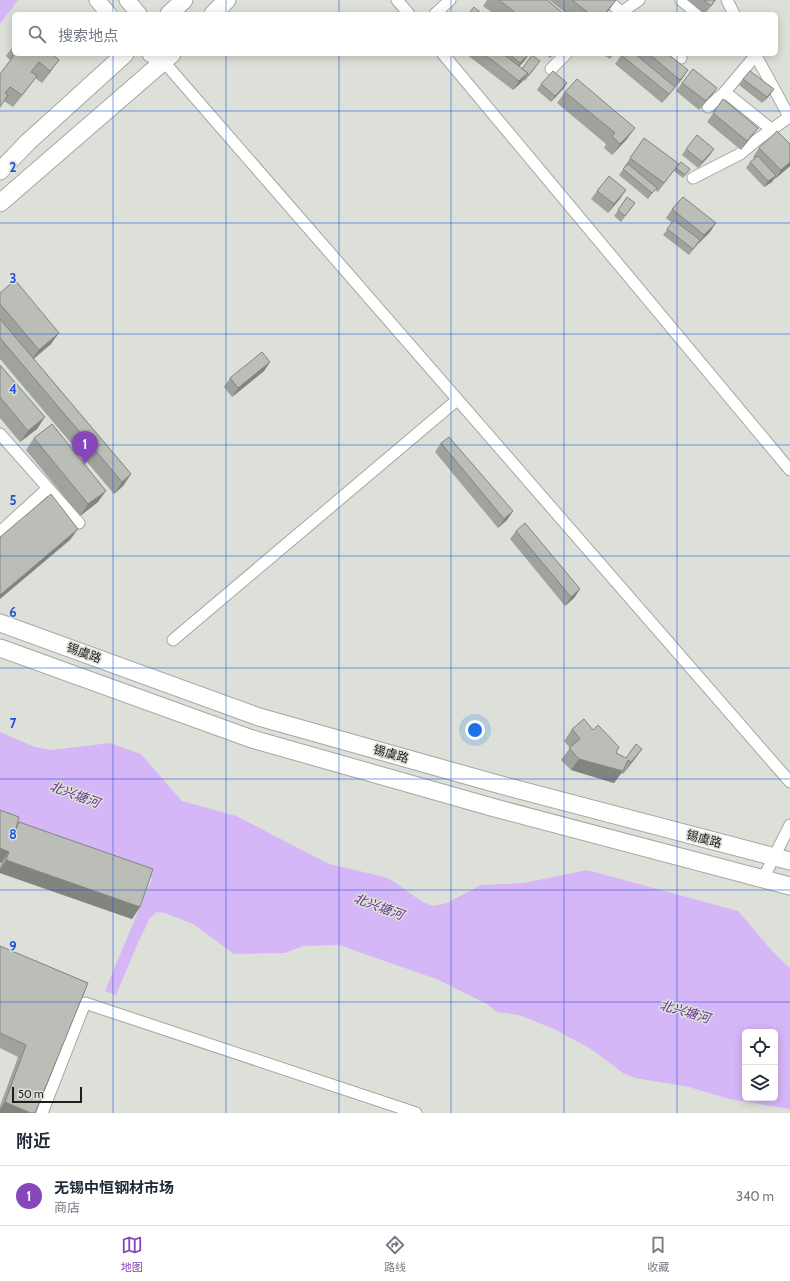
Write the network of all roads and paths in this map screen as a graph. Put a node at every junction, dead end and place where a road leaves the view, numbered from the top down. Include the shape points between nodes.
1 (97, 0) edge
2 (127, 0) edge
3 (184, 0) edge
4 (227, 0) edge
5 (397, 0) edge
6 (450, 0) edge
7 (607, 0) edge
8 (639, 0) edge
9 (681, 0) edge
10 (726, 0) edge
11 (107, 12) edge
12 (137, 12) edge
13 (171, 12) edge
14 (215, 12) edge
15 (407, 12) edge
16 (437, 12) edge
17 (620, 12) edge
18 (622, 12) edge
19 (696, 12) edge
20 (733, 12) edge
21 (123, 56) edge
22 (162, 56) edge
23 (444, 56) edge
24 (564, 56) edge
25 (752, 56) edge
26 (754, 56) edge
27 (551, 68) dead end
28 (725, 92) junction
29 (708, 106) edge
30 (790, 118) edge
31 (772, 129) junction
32 (0, 171) edge
33 (693, 178) dead end
34 (0, 202) edge
35 (457, 400) junction
36 (0, 434) edge
37 (790, 470) edge
38 (48, 488) junction
39 (79, 523) dead end
40 (0, 532) edge
41 (0, 623) edge
42 (173, 640) dead end
43 (0, 648) edge
44 (790, 782) edge
45 (790, 825) edge
46 (782, 859) edge
47 (763, 879) junction
48 (790, 886) edge
49 (42, 1113) edge
50 (416, 1113) edge

1 - 11 main road
2 - 12 main road
3 - 13 main road
4 - 14 main road
5 - 15 street
6 - 16 street
7 - 17 street
8 - 18 street
9 - 19 street
10 - 20 street
21 - 32 main road via 28,142
22 - 34 main road
22 - 35 street
23 - 37 street
24 - 27 street
25 - 28 street
26 - 30 street
28 - 29 street
28 - 31 street
30 - 31 street
31 - 33 street via 740,154
35 - 42 street
35 - 44 street
36 - 38 street
38 - 39 street
38 - 40 street
41 - 46 main road, 锡虞路 via 259,717 501,785
43 - 47 main road, 锡虞路 via 252,739 495,808
45 - 46 street
46 - 47 street
47 - 48 main road, 锡虞路
49 - 50 street via 85,1003

